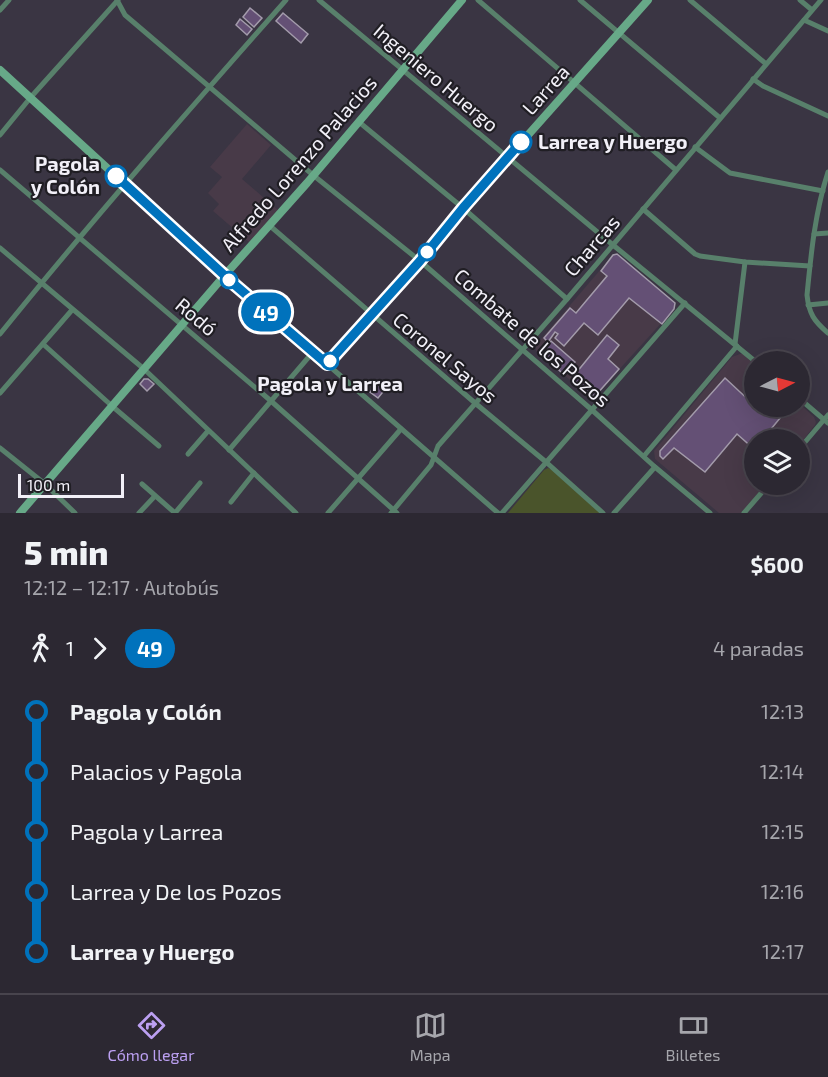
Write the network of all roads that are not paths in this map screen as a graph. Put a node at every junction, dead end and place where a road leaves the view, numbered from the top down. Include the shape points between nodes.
1 (9, 0) edge
2 (117, 0) edge
3 (286, 0) edge
4 (319, 0) edge
5 (462, 0) edge
6 (478, 0) edge
7 (580, 0) edge
8 (648, 0) edge
9 (690, 0) edge
10 (800, 0) edge
11 (821, 0) edge
12 (0, 10) edge
13 (812, 10) junction
14 (804, 20) junction
15 (828, 31) edge
16 (618, 33) junction
17 (766, 64) junction
18 (0, 70) edge
19 (402, 70) junction
20 (753, 79) junction
21 (576, 82) junction
22 (210, 87) junction
23 (31, 98) junction
24 (828, 116) edge
25 (720, 118) junction
26 (359, 122) junction
27 (0, 135) edge
28 (696, 147) junction
29 (508, 157) junction
30 (0, 170) edge
31 (676, 170) junction
32 (828, 172) edge
33 (313, 175) junction
34 (125, 184) junction
35 (823, 191) junction
36 (463, 208) junction
37 (644, 209) junction
38 (269, 225) junction
39 (828, 232) edge
40 (814, 234) junction
41 (80, 238) junction
42 (613, 245) junction
43 (0, 248) edge
44 (420, 261) junction
45 (745, 262) junction
46 (810, 266) junction
47 (224, 276) junction
48 (41, 284) junction
49 (567, 299) junction
50 (685, 303) junction
51 (828, 303) edge
52 (808, 305) junction
53 (72, 310) junction
54 (371, 314) junction
55 (182, 326) junction
56 (828, 333) edge
57 (0, 334) edge
58 (43, 344) junction
59 (736, 345) junction
60 (522, 350) junction
61 (313, 352) junction
62 (744, 352) edge
63 (327, 364) junction
64 (144, 369) junction
65 (0, 393) edge
66 (271, 401) junction
67 (475, 404) junction
68 (112, 406) junction
69 (810, 406) edge
70 (592, 410) junction
71 (827, 419) edge
72 (401, 429) junction
73 (208, 431) junction
74 (810, 437) edge
75 (159, 447) dead end
76 (0, 448) edge
77 (229, 450) junction
78 (188, 454) dead end
79 (434, 456) junction
80 (644, 456) junction
81 (546, 462) junction
82 (655, 467) junction
83 (254, 473) junction
84 (359, 479) junction
85 (200, 483) dead end
86 (45, 484) junction
87 (142, 484) dead end
88 (759, 495) edge
89 (154, 496) junction
90 (231, 502) dead end
91 (394, 512) edge
92 (20, 513) edge
93 (75, 513) edge
94 (139, 513) edge
95 (175, 513) edge
96 (296, 513) edge
97 (328, 513) edge
98 (500, 513) edge
99 (603, 513) edge
100 (614, 513) edge
101 (711, 513) edge
102 (744, 513) edge

1 - 12 street
2 - 22 street, Combate de los Pozos via 124,15
2 - 23 street
3 - 22 street
4 - 19 street, Ingeniero Huergo
5 - 19 street, Alfredo Lorenzo Palacios
6 - 21 street
7 - 16 street
8 - 16 street, Larrea
9 - 17 street
10 - 13 street
11 - 13 street, Charcas
13 - 14 street, Charcas
14 - 15 street
14 - 17 street, Charcas
16 - 21 street, Larrea
16 - 25 street
17 - 20 street, Charcas
18 - 23 street
19 - 26 street, Alfredo Lorenzo Palacios
19 - 29 street, Ingeniero Huergo
20 - 24 street
20 - 25 street, Charcas
21 - 29 street, Larrea
21 - 31 street
22 - 33 street, Combate de los Pozos
22 - 34 street
23 - 27 street
23 - 34 street
25 - 28 street, Charcas
26 - 33 street, Alfredo Lorenzo Palacios
26 - 36 street
28 - 31 street, Charcas
28 - 35 street via 730,173
29 - 36 street, Larrea
29 - 42 street, Ingeniero Huergo
30 - 41 street, Rodó
31 - 37 street, Charcas
32 - 35 street
33 - 38 street, Alfredo Lorenzo Palacios
33 - 44 street, Combate de los Pozos
34 - 41 street
34 - 47 street
35 - 40 street
36 - 44 street, Larrea
36 - 49 street
37 - 42 street, Charcas
37 - 45 street via 695,254
38 - 47 street, Alfredo Lorenzo Palacios
38 - 54 street, Coronel Sayos
39 - 40 street
40 - 46 street
41 - 48 street
41 - 55 street, Rodó
42 - 49 street, Charcas
42 - 50 street, Ingeniero Huergo
43 - 48 street
44 - 54 street, Larrea
44 - 60 street, Combate de los Pozos
45 - 46 street
45 - 59 street
46 - 52 street
47 - 55 street, Alfredo Lorenzo Palacios
47 - 61 street
48 - 53 street
48 - 57 street
49 - 60 street, Charcas
50 - 59 street, Ingeniero Huergo
50 - 70 street
51 - 52 street
52 - 56 street via 817,323
53 - 58 street
53 - 64 street
54 - 63 street, Larrea
54 - 67 street, Coronel Sayos
55 - 64 street, Alfredo Lorenzo Palacios
55 - 66 street, Rodó
58 - 65 street
58 - 68 street
59 - 62 street, Ingeniero Huergo
59 - 80 street
60 - 67 street, Charcas
60 - 70 street, Combate de los Pozos
61 - 63 street
61 - 66 street
63 - 72 street
64 - 68 street, Alfredo Lorenzo Palacios
64 - 73 street
66 - 77 street
66 - 84 street, Rodó
67 - 79 street, Charcas via 438,446
67 - 81 street, Coronel Sayos
68 - 75 street
68 - 86 street, Alfredo Lorenzo Palacios
69 - 71 street
70 - 80 street, Combate de los Pozos
70 - 81 street
71 - 74 street
72 - 79 street
72 - 84 street
73 - 77 street
73 - 78 street
76 - 86 street
77 - 83 street
79 - 91 street, Charcas
79 - 98 street
80 - 82 street, Combate de los Pozos
81 - 98 street
81 - 99 street, Coronel Sayos
82 - 100 street
82 - 101 street, Combate de los Pozos
83 - 90 street
83 - 96 street
84 - 91 street, Rodó
84 - 97 street
85 - 95 street
86 - 92 street, Alfredo Lorenzo Palacios
86 - 93 street
87 - 89 street
88 - 102 street
89 - 94 street
89 - 95 street

